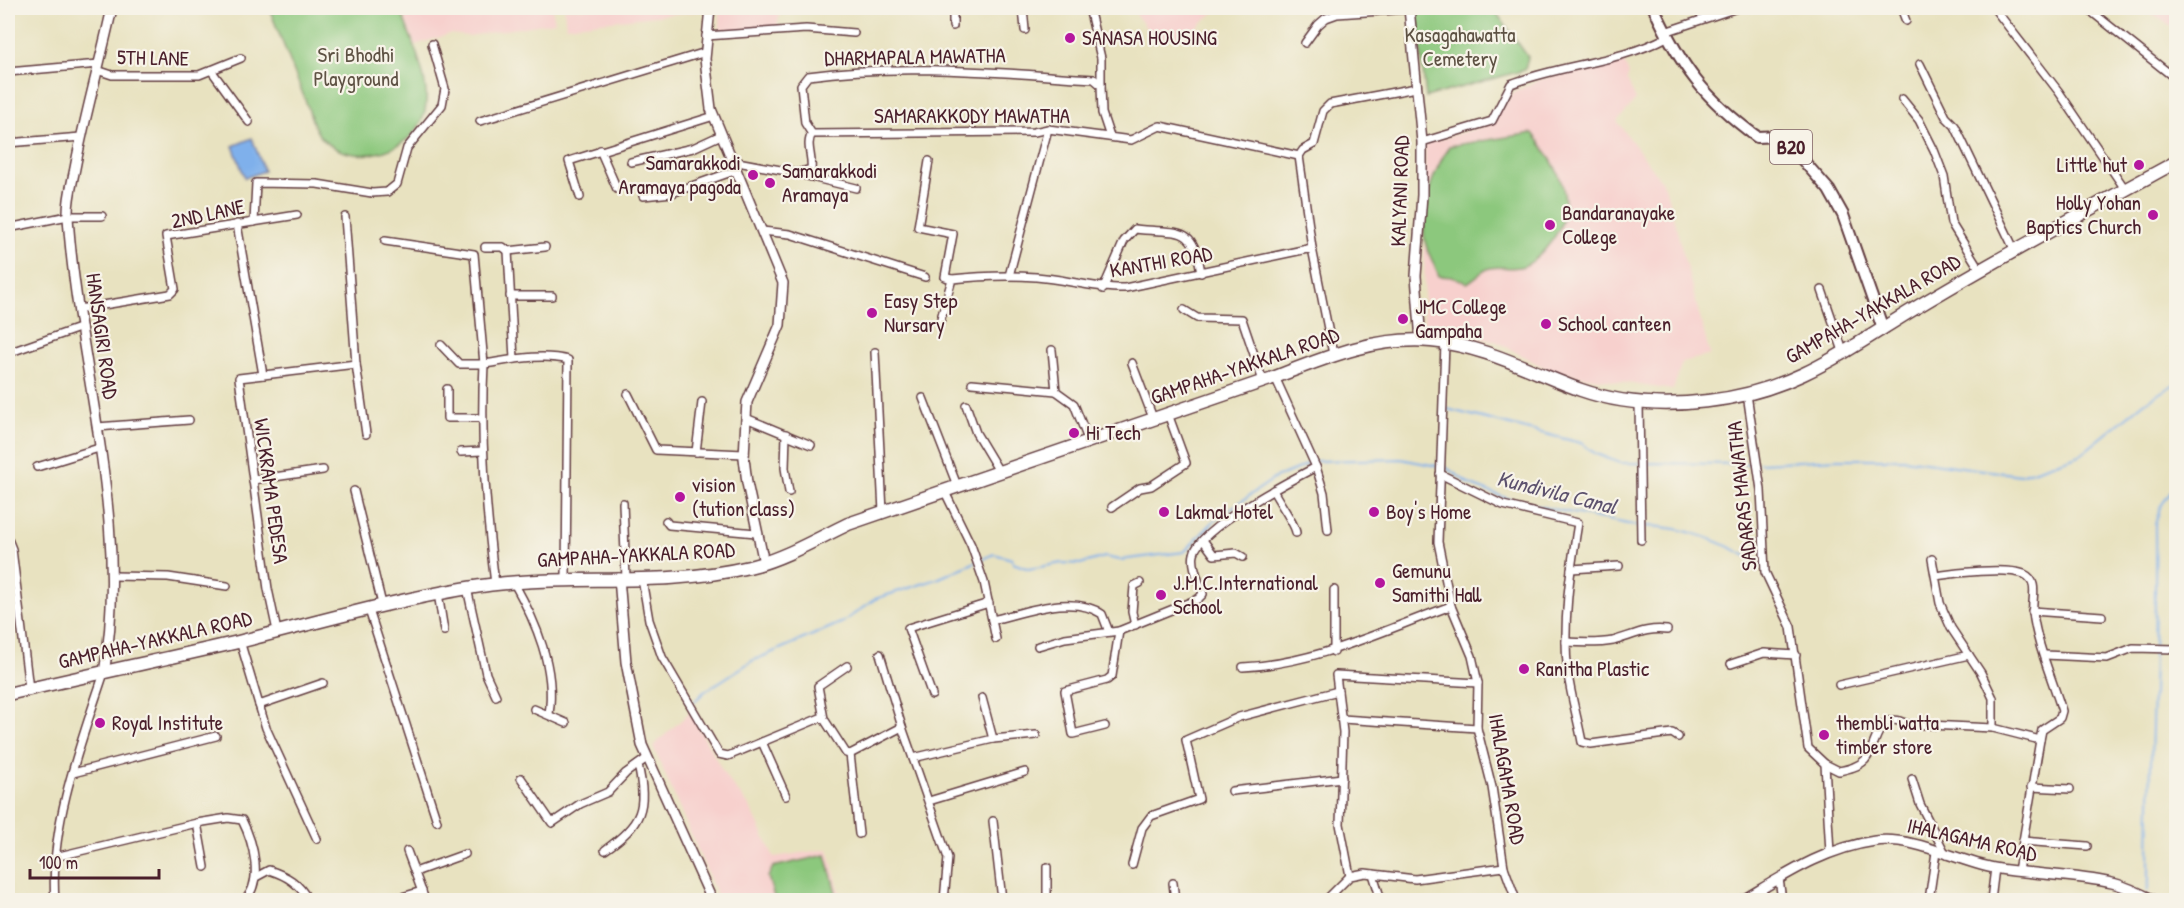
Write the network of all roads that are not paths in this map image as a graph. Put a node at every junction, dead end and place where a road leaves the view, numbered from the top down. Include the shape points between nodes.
1 (112, 8) edge
2 (710, 8) edge
3 (953, 8) edge
4 (1023, 8) edge
5 (1089, 8) edge
6 (1409, 8) edge
7 (1654, 8) edge
8 (1737, 8) edge
9 (1901, 8) edge
10 (1994, 8) edge
11 (2087, 8) edge
12 (1905, 21) dead end
13 (953, 26) dead end
14 (1025, 30) dead end
15 (854, 33) dead end
16 (1666, 34) junction
17 (706, 36) junction
18 (1305, 43) dead end
19 (432, 44) dead end
20 (706, 52) junction
21 (241, 58) dead end
22 (1920, 64) dead end
23 (98, 67) junction
24 (211, 70) junction
25 (8, 72) edge
26 (2176, 79) edge
27 (1101, 86) junction
28 (1416, 88) junction
29 (1902, 99) dead end
30 (714, 116) junction
31 (480, 121) dead end
32 (249, 122) dead end
33 (1048, 129) junction
34 (812, 134) junction
35 (721, 135) junction
36 (81, 137) junction
37 (1110, 137) junction
38 (1422, 142) junction
39 (8, 143) edge
40 (600, 150) junction
41 (1299, 156) junction
42 (732, 161) junction
43 (929, 161) dead end
44 (631, 162) dead end
45 (2176, 162) edge
46 (737, 170) junction
47 (797, 173) junction
48 (856, 188) dead end
49 (616, 189) dead end
50 (2126, 189) junction
51 (643, 196) dead end
52 (580, 197) dead end
53 (297, 215) dead end
54 (68, 216) junction
55 (102, 216) dead end
56 (345, 217) dead end
57 (254, 222) junction
58 (237, 224) junction
59 (8, 228) edge
60 (762, 231) junction
61 (384, 241) dead end
62 (484, 247) dead end
63 (545, 247) dead end
64 (1312, 248) junction
65 (508, 251) junction
66 (2015, 251) junction
67 (1980, 270) junction
68 (1201, 273) junction
69 (1009, 276) junction
70 (925, 277) dead end
71 (952, 279) junction
72 (1103, 289) junction
73 (1822, 290) dead end
74 (510, 296) junction
75 (552, 296) dead end
76 (79, 309) junction
77 (1184, 310) dead end
78 (940, 322) dead end
79 (82, 327) junction
80 (1883, 329) junction
81 (1421, 341) junction
82 (1445, 343) junction
83 (441, 345) dead end
84 (1052, 350) dead end
85 (875, 352) dead end
86 (8, 353) edge
87 (1333, 354) junction
88 (1844, 354) junction
89 (514, 359) junction
90 (1132, 363) dead end
91 (356, 364) junction
92 (484, 364) junction
93 (263, 375) junction
94 (1269, 379) junction
95 (972, 383) dead end
96 (447, 389) dead end
97 (1056, 391) junction
98 (628, 394) dead end
99 (1747, 394) junction
100 (923, 398) dead end
101 (702, 402) dead end
102 (1639, 402) junction
103 (966, 405) dead end
104 (1168, 414) junction
105 (482, 418) junction
106 (746, 418) junction
107 (1153, 418) junction
108 (189, 420) dead end
109 (96, 428) junction
110 (366, 434) dead end
111 (786, 434) junction
112 (1089, 442) junction
113 (811, 445) dead end
114 (99, 448) junction
115 (482, 451) junction
116 (461, 452) dead end
117 (696, 452) junction
118 (744, 453) junction
119 (37, 467) dead end
120 (1316, 467) junction
121 (323, 470) dead end
122 (1000, 473) junction
123 (1440, 474) junction
124 (253, 480) junction
125 (958, 488) junction
126 (1273, 490) junction
127 (354, 491) dead end
128 (789, 492) dead end
129 (945, 492) junction
130 (623, 503) dead end
131 (1112, 507) dead end
132 (883, 512) junction
133 (666, 521) dead end
134 (1329, 530) dead end
135 (756, 533) junction
136 (1296, 533) dead end
137 (8, 540) edge
138 (1203, 540) junction
139 (1641, 540) dead end
140 (1243, 557) dead end
141 (1932, 560) dead end
142 (764, 563) junction
143 (1619, 566) dead end
144 (1571, 569) junction
145 (112, 576) junction
146 (1935, 576) junction
147 (622, 578) junction
148 (566, 579) junction
149 (642, 579) junction
150 (514, 582) junction
151 (1140, 583) dead end
152 (495, 584) junction
153 (227, 586) dead end
154 (467, 588) junction
155 (1334, 590) dead end
156 (438, 593) junction
157 (988, 603) junction
158 (382, 604) junction
159 (1451, 606) junction
160 (368, 607) junction
161 (2032, 611) junction
162 (2102, 616) dead end
163 (992, 620) junction
164 (1135, 625) junction
165 (1667, 630) dead end
166 (277, 631) junction
167 (444, 631) dead end
168 (1119, 631) junction
169 (1109, 632) junction
170 (996, 639) dead end
171 (240, 641) junction
172 (1566, 642) junction
173 (1038, 646) dead end
174 (2176, 649) edge
175 (1334, 652) junction
176 (880, 654) dead end
177 (1796, 655) junction
178 (1969, 655) junction
179 (2045, 655) junction
180 (1731, 664) dead end
181 (848, 666) dead end
182 (1243, 667) dead end
183 (104, 673) junction
184 (323, 683) dead end
185 (1478, 683) junction
186 (1839, 685) dead end
187 (29, 689) junction
188 (1338, 691) junction
189 (8, 694) edge
190 (932, 695) dead end
191 (496, 696) dead end
192 (982, 698) dead end
193 (260, 705) junction
194 (534, 709) dead end
195 (549, 714) junction
196 (824, 719) junction
197 (1342, 720) junction
198 (566, 723) dead end
199 (1105, 726) dead end
200 (902, 727) junction
201 (1476, 728) junction
202 (1993, 728) junction
203 (1036, 735) dead end
204 (216, 736) dead end
205 (1678, 737) dead end
206 (993, 739) junction
207 (2040, 740) junction
208 (762, 742) junction
209 (850, 754) junction
210 (646, 758) junction
211 (913, 758) junction
212 (1825, 764) junction
213 (638, 765) junction
214 (73, 772) junction
215 (1025, 772) dead end
216 (521, 778) dead end
217 (1342, 778) junction
218 (1912, 779) dead end
219 (2031, 787) junction
220 (2070, 789) dead end
221 (1232, 791) dead end
222 (786, 796) dead end
223 (929, 801) junction
224 (437, 821) dead end
225 (993, 821) dead end
226 (198, 823) junction
227 (859, 834) dead end
228 (317, 839) dead end
229 (2023, 840) junction
230 (2087, 846) dead end
231 (605, 850) dead end
232 (407, 851) dead end
233 (1830, 852) junction
234 (1936, 852) junction
235 (465, 854) dead end
236 (1946, 855) junction
237 (55, 857) junction
238 (1132, 865) dead end
239 (205, 867) dead end
240 (1047, 867) dead end
241 (1504, 867) junction
242 (1995, 868) junction
243 (2018, 871) junction
244 (415, 872) junction
245 (1374, 874) junction
246 (1350, 876) junction
247 (256, 877) junction
248 (1779, 879) junction
249 (1173, 883) dead end
250 (422, 891) junction
251 (402, 899) edge
252 (55, 900) edge
253 (245, 900) edge
254 (308, 900) edge
255 (390, 900) edge
256 (425, 900) edge
257 (712, 900) edge
258 (945, 900) edge
259 (1002, 900) edge
260 (1047, 900) edge
261 (1175, 900) edge
262 (1326, 900) edge
263 (1381, 900) edge
264 (1516, 900) edge
265 (1743, 900) edge
266 (1782, 900) edge
267 (1929, 900) edge
268 (1990, 900) edge
269 (2153, 900) edge

1 - 23 street, HANSAGIRI ROAD
2 - 17 street
3 - 13 street
4 - 14 street
5 - 27 street via 1101,58
6 - 18 street via 1336,14 1326,18
6 - 28 street, KALYANI ROAD
7 - 16 main road, B20
8 - 16 street
9 - 12 street
10 - 50 street via 2059,92
11 - 26 street
15 - 17 street via 806,29
16 - 38 street via 1643,50 1511,84 1491,121
16 - 80 main road, B20 via 1688,72 1720,107 1757,136 1779,136 1787,142 1829,190 1843,215
17 - 20 street
19 - 57 street via 445,89 442,105 407,148 397,184 387,192 372,193 317,184 256,183
20 - 30 street
20 - 31 street
21 - 24 street, 5TH LANE
22 - 66 street via 1955,126
23 - 24 street, 5TH LANE via 112,75 148,76 200,75
23 - 25 street, 5TH LANE
23 - 36 street, HANSAGIRI ROAD
24 - 32 street
27 - 34 street, DHARMAPALA MAWATHA via 1094,79 969,69 840,71 808,76 801,85 805,123
27 - 37 street via 1102,112
28 - 38 street, KALYANI ROAD
28 - 41 street via 1330,104 1323,111 1314,144
29 - 67 street via 1919,120 1934,150 1944,176 1951,223
30 - 35 street
30 - 40 street
33 - 34 street, SAMARAKKODY MAWATHA
33 - 37 street, SAMARAKKODY MAWATHA
33 - 69 street
34 - 47 street via 811,169
35 - 42 street
35 - 44 street via 693,148
36 - 39 street
36 - 54 street, HANSAGIRI ROAD
37 - 41 street, SAMARAKKODY MAWATHA via 1131,140 1160,126
38 - 81 street, KALYANI ROAD via 1416,276
40 - 49 street
40 - 52 street via 569,161
41 - 64 street
42 - 46 street
42 - 47 street
43 - 71 street via 918,227 953,234 945,277
45 - 50 highway, GAMPAHA-YAKKALA ROAD
46 - 51 street via 672,193
46 - 60 street
47 - 48 street
50 - 66 highway, GAMPAHA-YAKKALA ROAD
53 - 57 street, 2ND LANE
54 - 55 street
54 - 59 street
54 - 76 street, HANSAGIRI ROAD
56 - 91 street
57 - 58 street, 2ND LANE
58 - 76 street, 2ND LANE via 166,236 175,289 170,294
58 - 93 street
60 - 70 street via 790,234
60 - 106 street via 783,284 780,325 747,402
61 - 92 street via 474,254
62 - 65 street via 503,247
63 - 65 street
64 - 68 street, KANTHI ROAD
64 - 87 street
65 - 74 street
66 - 67 highway, GAMPAHA-YAKKALA ROAD
67 - 80 highway, GAMPAHA-YAKKALA ROAD
68 - 72 street, KANTHI ROAD
68 - 72 street via 1198,249 1186,235 1135,229 1124,241
69 - 71 street, KANTHI ROAD
69 - 72 street, KANTHI ROAD
71 - 78 street
73 - 88 street
74 - 75 street
74 - 89 street
76 - 79 street, HANSAGIRI ROAD
77 - 94 street via 1197,318 1242,319
79 - 86 street
79 - 109 street, HANSAGIRI ROAD
80 - 88 highway, GAMPAHA-YAKKALA ROAD
81 - 82 highway, GAMPAHA-YAKKALA ROAD
81 - 87 highway, GAMPAHA-YAKKALA ROAD via 1362,346
82 - 102 highway, GAMPAHA-YAKKALA ROAD via 1497,356 1582,391
82 - 123 street, IHALAGAMA ROAD
83 - 92 street via 459,364
84 - 97 street
85 - 132 street
87 - 94 highway, GAMPAHA-YAKKALA ROAD
88 - 99 highway, GAMPAHA-YAKKALA ROAD via 1819,369
89 - 92 street
89 - 148 street via 556,357 568,360 570,367
90 - 107 street
91 - 93 street
91 - 110 street
92 - 105 street
93 - 124 street, WICKRAMA PEDESA via 239,378
94 - 104 highway, GAMPAHA-YAKKALA ROAD
94 - 120 street
95 - 97 street
96 - 105 street via 447,418
97 - 112 street via 1074,404
98 - 117 street via 656,450
99 - 102 highway, GAMPAHA-YAKKALA ROAD via 1708,401
99 - 177 street, SADARAS MAWATHA via 1761,490 1765,572 1791,627
100 - 125 street
101 - 117 street
102 - 139 street
103 - 122 street via 976,433
104 - 107 highway, GAMPAHA-YAKKALA ROAD
104 - 131 street via 1186,463
105 - 115 street
106 - 111 street
106 - 118 street
107 - 112 highway, GAMPAHA-YAKKALA ROAD
108 - 109 street
109 - 114 street, HANSAGIRI ROAD
111 - 113 street
111 - 128 street via 784,468
112 - 122 highway, GAMPAHA-YAKKALA ROAD
114 - 119 street
114 - 145 street, HANSAGIRI ROAD
115 - 116 street
115 - 152 street
117 - 118 street
118 - 135 street
120 - 126 street
120 - 134 street
121 - 124 street
122 - 125 highway, GAMPAHA-YAKKALA ROAD
123 - 144 street via 1503,505 1578,524
123 - 159 street, IHALAGAMA ROAD via 1438,542
124 - 166 street, WICKRAMA PEDESA
125 - 129 highway, GAMPAHA-YAKKALA ROAD
126 - 136 street
126 - 138 street
127 - 158 street
129 - 132 highway, GAMPAHA-YAKKALA ROAD
129 - 157 street via 971,545
130 - 147 street
132 - 142 highway, GAMPAHA-YAKKALA ROAD
133 - 135 street via 669,525
135 - 142 street
137 - 187 street
138 - 140 street via 1214,555 1236,553
138 - 164 street via 1193,557 1203,594
141 - 146 street
142 - 149 highway, GAMPAHA-YAKKALA ROAD
143 - 144 street
144 - 172 street
145 - 153 street via 168,577
145 - 183 street, HANSAGIRI ROAD via 113,611
146 - 161 street via 1961,572 2024,574 2034,589
146 - 178 street via 1940,603
147 - 148 highway, GAMPAHA-YAKKALA ROAD
147 - 149 highway, GAMPAHA-YAKKALA ROAD
147 - 210 street via 626,662
148 - 150 highway, GAMPAHA-YAKKALA ROAD
149 - 208 street via 654,638 714,748 728,756
150 - 152 highway, GAMPAHA-YAKKALA ROAD
150 - 195 street via 538,631 552,695
151 - 164 street via 1134,586
152 - 154 highway, GAMPAHA-YAKKALA ROAD
154 - 156 highway, GAMPAHA-YAKKALA ROAD
154 - 191 street via 486,674
155 - 175 street
156 - 158 highway, GAMPAHA-YAKKALA ROAD
156 - 167 street
157 - 163 street
157 - 190 street via 908,628
158 - 160 highway, GAMPAHA-YAKKALA ROAD
159 - 175 street
159 - 185 street, IHALAGAMA ROAD via 1472,656
160 - 166 highway, GAMPAHA-YAKKALA ROAD
160 - 224 street
161 - 162 street
161 - 179 street
163 - 169 street via 1081,605 1102,614
163 - 170 street
164 - 168 street
165 - 172 street via 1653,628 1601,642
166 - 171 highway, GAMPAHA-YAKKALA ROAD
168 - 169 street
168 - 199 street via 1112,676 1107,681 1065,691 1073,734
169 - 173 street
171 - 183 highway, GAMPAHA-YAKKALA ROAD
171 - 193 street
172 - 205 street via 1568,675 1582,742 1672,733
174 - 179 street via 2133,648 2107,658
175 - 182 street
176 - 200 street
177 - 180 street via 1764,653
177 - 212 street, SADARAS MAWATHA via 1808,748
178 - 186 street
178 - 202 street via 1993,698
179 - 207 street via 2062,711 2060,718 2042,730
181 - 196 street via 818,686
183 - 187 highway, GAMPAHA-YAKKALA ROAD
183 - 214 street
184 - 193 street
185 - 188 street via 1336,675
185 - 201 street, IHALAGAMA ROAD
187 - 189 highway, GAMPAHA-YAKKALA ROAD
188 - 197 street
188 - 238 street via 1239,717 1186,740 1199,799 1151,816 1142,828
192 - 206 street
193 - 228 street via 274,746
194 - 195 street
195 - 198 street
196 - 208 street
196 - 209 street
197 - 201 street
197 - 217 street
200 - 209 street
200 - 211 street
201 - 241 street, IHALAGAMA ROAD via 1492,788
202 - 207 street
202 - 212 street via 1907,724 1898,719 1889,721 1877,733 1861,764 1839,771
203 - 206 street
204 - 214 street
206 - 211 street
207 - 219 street
208 - 222 street
209 - 227 street
210 - 213 street
210 - 257 street
211 - 223 street
212 - 233 street
213 - 216 street via 608,792 580,804 552,823
213 - 231 street via 643,807 634,825
214 - 237 street
215 - 223 street
217 - 221 street
217 - 246 street via 1340,824
218 - 236 street
219 - 220 street
219 - 229 street
223 - 258 street via 948,858
225 - 259 street
226 - 237 street
226 - 239 street
226 - 247 street via 242,820 249,834
229 - 230 street
229 - 243 street
232 - 244 street
233 - 234 street, IHALAGAMA ROAD via 1890,840
233 - 248 street, IHALAGAMA ROAD
234 - 236 street, IHALAGAMA ROAD
234 - 267 street
235 - 244 street
236 - 242 street, IHALAGAMA ROAD
237 - 252 street
240 - 260 street
241 - 245 street via 1415,879
241 - 264 street, IHALAGAMA ROAD
242 - 243 street, IHALAGAMA ROAD
242 - 268 street
243 - 269 street, IHALAGAMA ROAD via 2093,879
244 - 250 street
245 - 246 street
245 - 263 street
246 - 262 street
247 - 253 street
247 - 254 street via 269,870 284,875 301,887
248 - 265 street, IHALAGAMA ROAD
248 - 266 street
249 - 261 street
250 - 251 street
250 - 256 street
251 - 255 street

